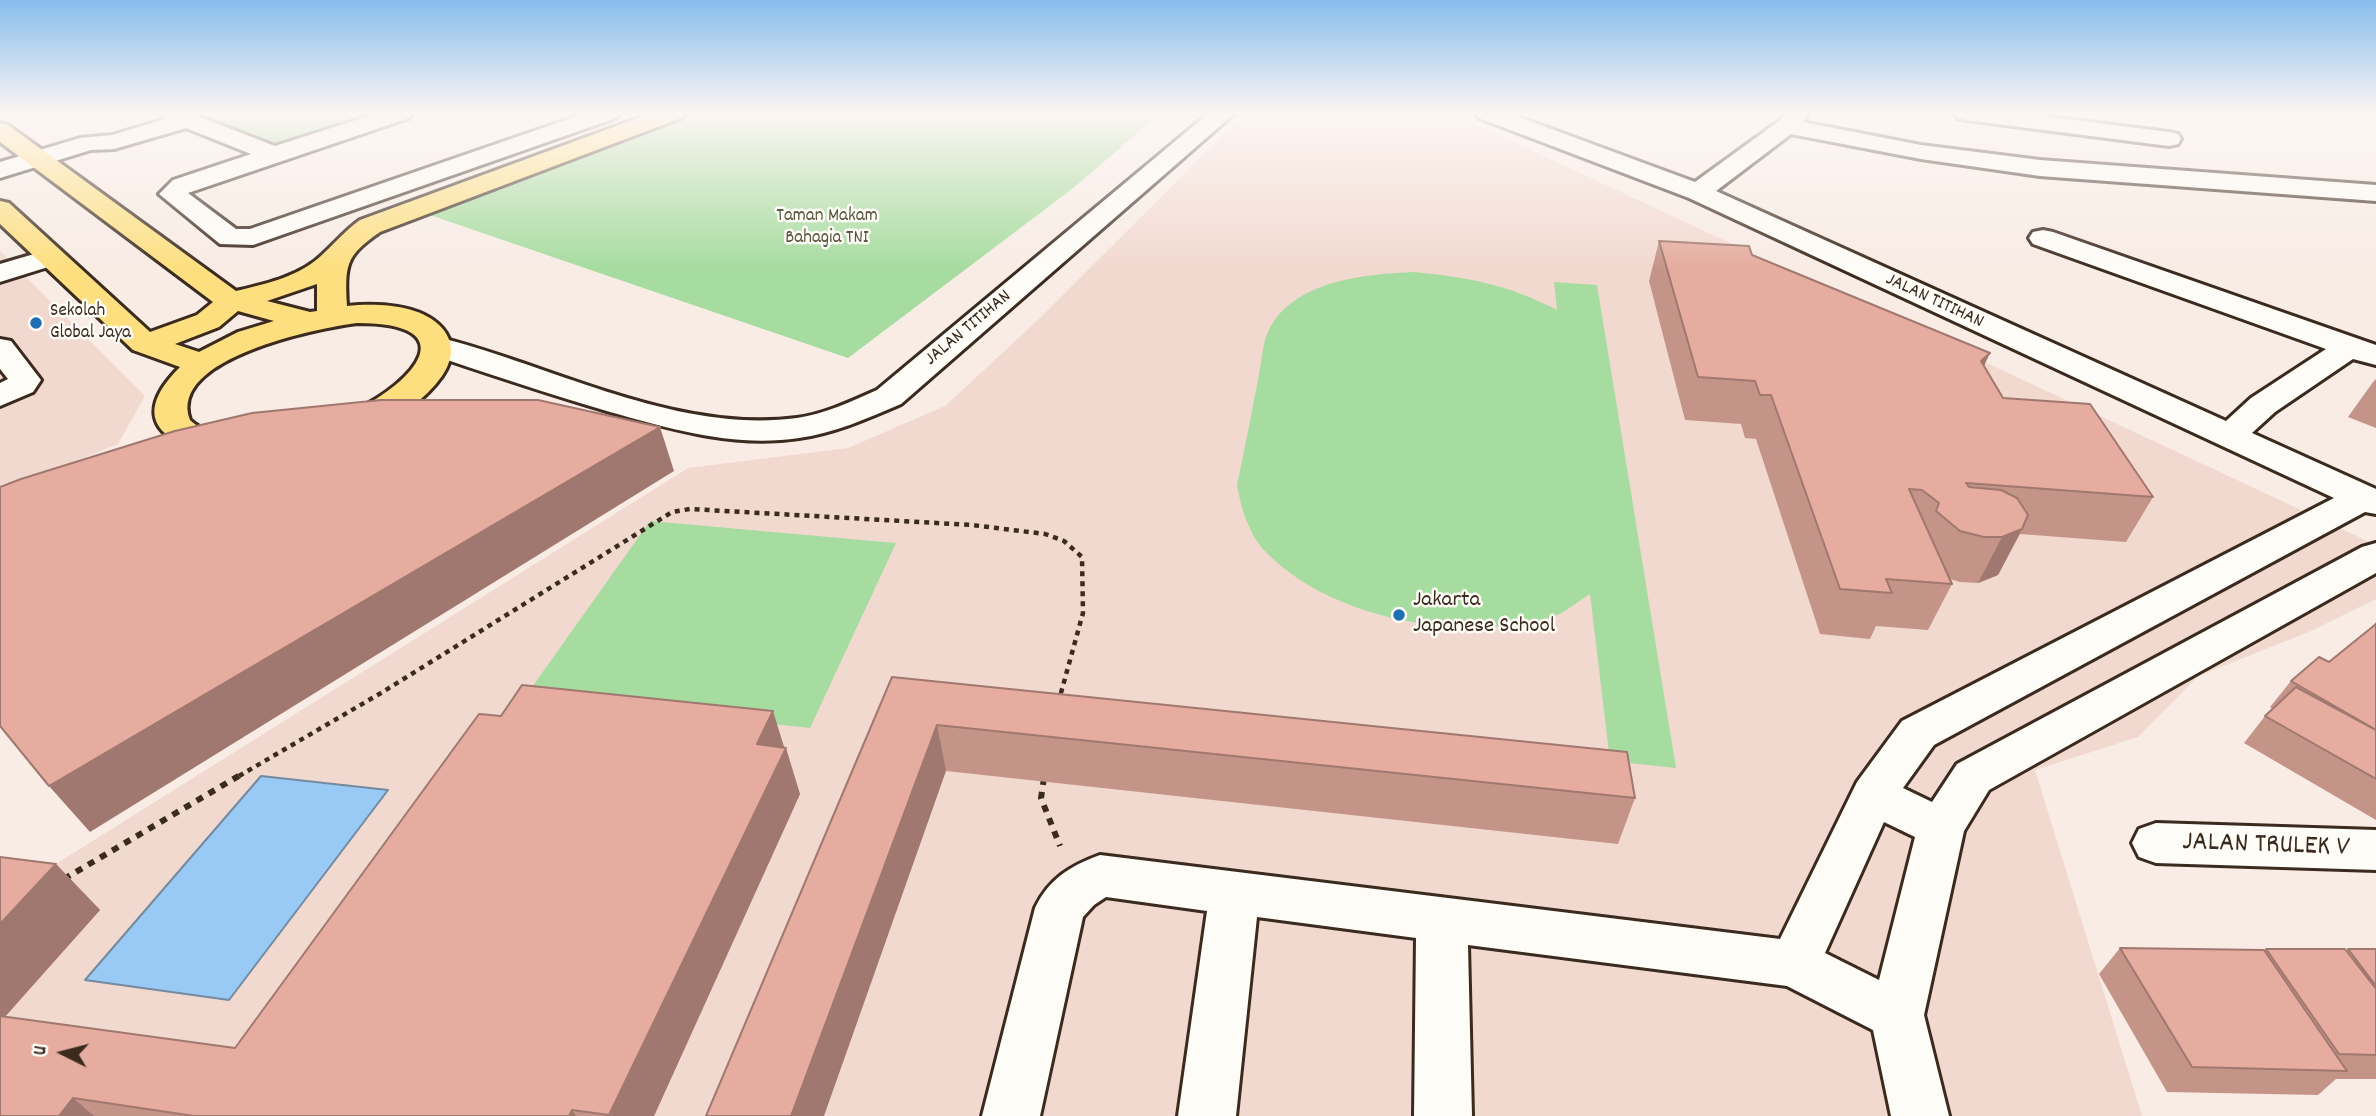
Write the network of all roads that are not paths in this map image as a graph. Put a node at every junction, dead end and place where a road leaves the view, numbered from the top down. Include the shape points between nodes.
1 (32, 165) edge
2 (40, 165) edge
3 (48, 165) edge
4 (244, 165) edge
5 (456, 165) edge
6 (533, 165) edge
7 (1162, 165) edge
8 (1626, 165) edge
9 (1733, 165) edge
10 (2018, 165) edge
11 (0, 170) edge
12 (0, 183) edge
13 (1698, 192) junction
14 (2376, 193) edge
15 (0, 209) edge
16 (2043, 238) dead end
17 (51, 257) junction
18 (332, 261) junction
19 (0, 274) edge
20 (232, 301) junction
21 (320, 318) junction
22 (144, 343) junction
23 (437, 346) junction
24 (0, 348) edge
25 (2363, 351) edge
26 (202, 364) junction
27 (0, 396) edge
28 (547, 414) edge
29 (668, 418) junction
30 (417, 422) edge
31 (2228, 437) junction
32 (292, 441) junction
33 (193, 470) edge
34 (2369, 501) edge
35 (2376, 556) edge
36 (1873, 795) junction
37 (1941, 828) junction
38 (2156, 844) dead end
39 (2376, 850) edge
40 (1234, 894) junction
41 (1442, 920) junction
42 (1794, 964) junction
43 (1897, 1015) junction
44 (1011, 1116) edge
45 (1207, 1116) edge
46 (1443, 1116) edge
47 (1920, 1116) edge

1 - 11 street
2 - 12 street
3 - 20 main road
4 - 5 street via 182,185 173,197 219,232 241,239
6 - 18 main road via 370,226
7 - 29 street, JALAN TITIHAN via 889,397 835,420 798,428 713,428
8 - 13 street, JALAN TITIHAN
9 - 13 street
10 - 14 street
13 - 31 street, JALAN TITIHAN
15 - 17 main road
16 - 25 street
17 - 19 street
17 - 22 main road
18 - 20 main road via 301,281
18 - 21 main road
20 - 21 main road
20 - 22 main road via 208,321
21 - 23 main road via 380,314 409,320 429,331
21 - 26 main road via 256,336
22 - 26 main road
23 - 29 street, JALAN TITIHAN
23 - 32 main road via 428,373 394,403 340,428
24 - 27 street via 25,380
25 - 31 street via 2263,405
26 - 32 main road via 184,380 160,425 176,426 191,437 218,444
28 - 29 street, JALAN TITIHAN
30 - 32 street
31 - 34 street, JALAN TITIHAN
32 - 33 main road
34 - 36 street via 1918,733
35 - 37 street via 1973,777
36 - 37 street
36 - 42 street
37 - 43 street
38 - 39 street, JALAN TRULEK V
40 - 41 street
40 - 44 street via 1100,876 1076,890 1060,908
40 - 45 street
41 - 42 street
41 - 46 street
42 - 43 street
43 - 47 street

